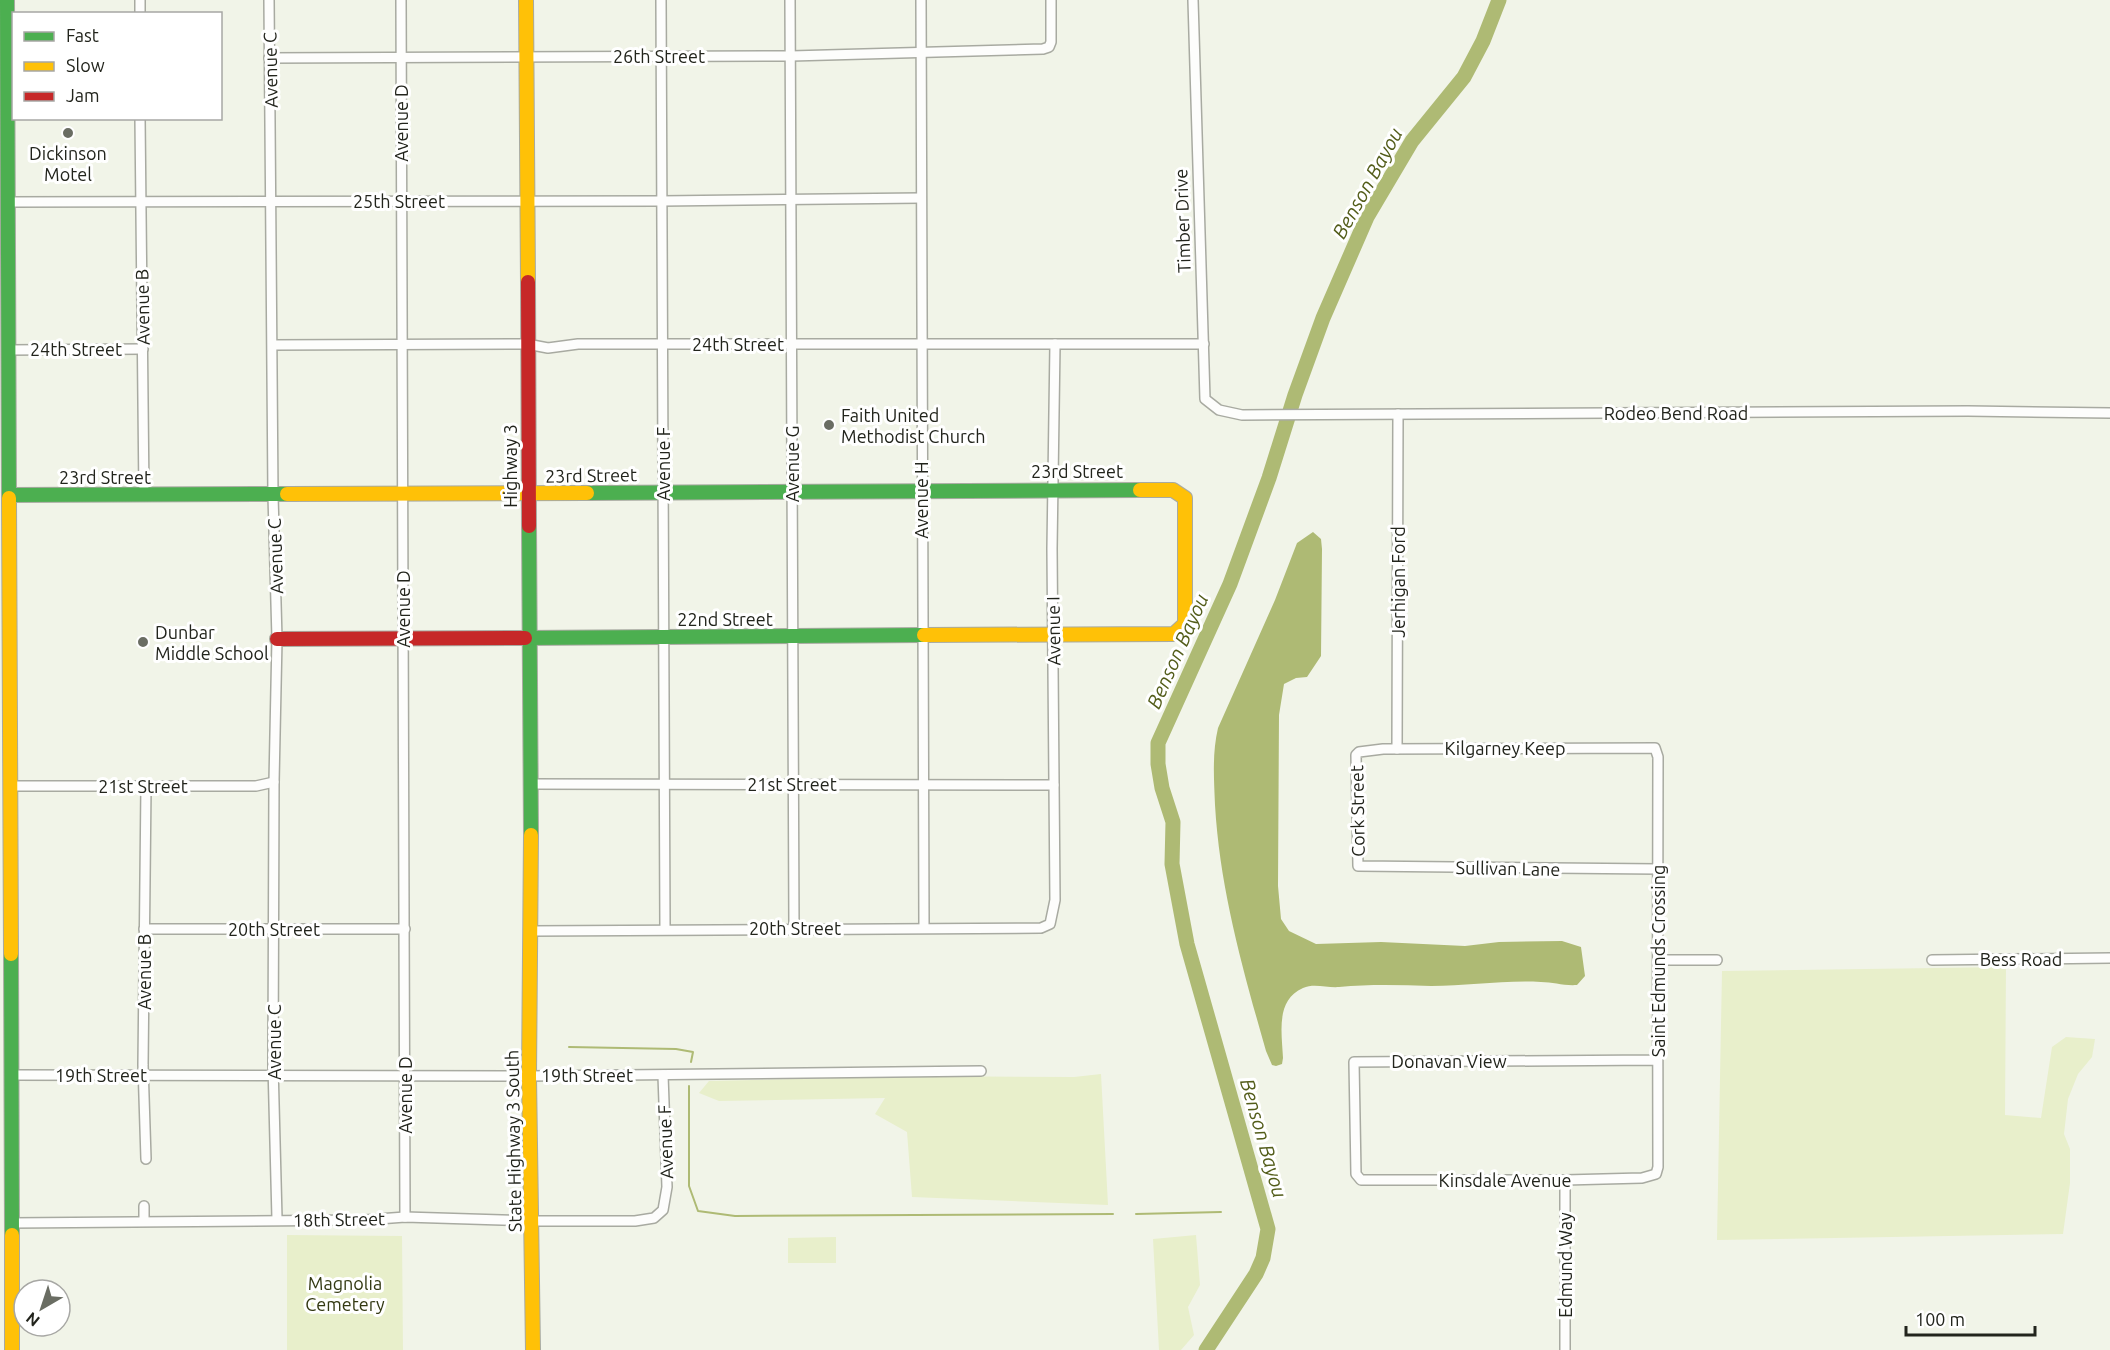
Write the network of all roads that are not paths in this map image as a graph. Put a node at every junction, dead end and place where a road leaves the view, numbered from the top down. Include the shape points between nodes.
1 (7, 0) edge
2 (269, 0) edge
3 (401, 0) edge
4 (526, 0) edge
5 (661, 0) edge
6 (790, 0) edge
7 (921, 0) edge
8 (1051, 0) edge
9 (1193, 0) edge
10 (920, 52) junction
11 (526, 56) junction
12 (661, 56) junction
13 (791, 56) junction
14 (401, 57) junction
15 (269, 58) junction
16 (140, 120) edge
17 (921, 198) junction
18 (791, 200) junction
19 (141, 201) junction
20 (272, 201) junction
21 (402, 201) junction
22 (527, 201) junction
23 (662, 201) junction
24 (7, 202) junction
25 (921, 343) junction
26 (662, 344) junction
27 (792, 344) junction
28 (1055, 344) junction
29 (1204, 344) junction
30 (273, 345) junction
31 (402, 345) junction
32 (527, 345) junction
33 (143, 349) junction
34 (9, 350) junction
35 (1398, 414) junction
36 (2110, 414) edge
37 (1242, 415) joint
38 (1053, 488) junction
39 (921, 489) junction
40 (792, 491) junction
41 (663, 492) junction
42 (528, 494) junction
43 (9, 495) junction
44 (144, 495) junction
45 (273, 495) junction
46 (402, 495) junction
47 (1174, 634) joint
48 (1053, 635) junction
49 (922, 636) junction
50 (664, 637) junction
51 (793, 637) junction
52 (403, 638) junction
53 (529, 638) junction
54 (277, 639) junction
55 (1655, 748) joint
56 (1397, 749) junction
57 (1356, 755) joint
58 (274, 782) junction
59 (530, 784) junction
60 (665, 784) junction
61 (793, 784) junction
62 (923, 784) junction
63 (1054, 785) junction
64 (11, 786) junction
65 (146, 786) junction
66 (1358, 866) joint
67 (1658, 869) junction
68 (1052, 917) joint
69 (924, 927) junction
70 (794, 928) junction
71 (144, 929) junction
72 (274, 929) junction
73 (405, 929) junction
74 (665, 929) junction
75 (532, 931) junction
76 (2110, 958) edge
77 (1658, 960) junction
78 (1717, 960) dead end
79 (1932, 960) dead end
80 (1657, 1060) junction
81 (981, 1071) dead end
82 (12, 1075) junction
83 (143, 1075) junction
84 (274, 1075) junction
85 (405, 1075) junction
86 (663, 1075) junction
87 (529, 1076) junction
88 (146, 1159) dead end
89 (1356, 1174) joint
90 (1656, 1174) joint
91 (1565, 1180) junction
92 (144, 1206) dead end
93 (663, 1210) joint
94 (405, 1217) junction
95 (277, 1220) junction
96 (144, 1221) junction
97 (532, 1221) junction
98 (12, 1222) junction
99 (12, 1350) edge
100 (533, 1350) edge
101 (1565, 1350) edge

1 - 24 street
2 - 15 street, Avenue C
3 - 14 street, Avenue D
4 - 11 street, Highway 3
5 - 12 street, Avenue F
6 - 13 street, Avenue G
7 - 10 street, Avenue H
8 - 10 street, 26th Street via 1048,47
9 - 29 street, Timber Drive
10 - 13 street, 26th Street
10 - 17 street, Avenue H
11 - 12 street, 26th Street
11 - 14 street, 26th Street
11 - 22 street, Highway 3
12 - 13 street, 26th Street
12 - 23 street, Avenue F
13 - 18 street, Avenue G
14 - 15 street, 26th Street
14 - 21 street, Avenue D
15 - 20 street, Avenue C
16 - 19 street, Avenue B
17 - 18 street, 25th Street
17 - 25 street, Avenue H
18 - 23 street, 25th Street
18 - 27 street, Avenue G
19 - 20 street, 25th Street
19 - 24 street, 25th Street
19 - 33 street, Avenue B
20 - 21 street, 25th Street
20 - 30 street, Avenue C
21 - 22 street, 25th Street
21 - 31 street, Avenue D
22 - 23 street, 25th Street
22 - 32 street, Highway 3
23 - 26 street, Avenue F
24 - 34 street
25 - 27 street, 24th Street
25 - 28 street, 24th Street
25 - 39 street, Avenue H
26 - 27 street, 24th Street
26 - 32 street, 24th Street via 548,348
26 - 41 street, Avenue F
27 - 40 street, Avenue G
28 - 29 street, 24th Street
28 - 38 street, Avenue I
29 - 37 street, Timber Drive via 1205,399 1219,410
30 - 31 street, 24th Street
30 - 45 street, Avenue C
31 - 32 street, 24th Street
31 - 46 street, Avenue D
32 - 42 street, Highway 3
33 - 34 street, 24th Street
33 - 44 street, Avenue B
34 - 43 street
35 - 36 street, Rodeo Bend Road
35 - 37 street, Rodeo Bend Road
35 - 56 street, Jerhigan Ford
38 - 39 street, 23rd Street
38 - 47 street, 23rd Street via 1181,493 1185,498 1185,624
38 - 48 street, Avenue I
39 - 40 street, 23rd Street
39 - 49 street, Avenue H
40 - 41 street, 23rd Street
40 - 51 street, Avenue G
41 - 42 street, 23rd Street
41 - 50 street, Avenue F
42 - 46 street, 23rd Street
42 - 53 street, Highway 3
43 - 44 street, 23rd Street
43 - 64 street
44 - 45 street, 23rd Street
45 - 46 street, 23rd Street
45 - 54 street, Avenue C
46 - 52 street, Avenue D
47 - 48 street, 22nd Street
48 - 49 street, 22nd Street
48 - 63 street, Avenue I
49 - 51 street, 22nd Street
49 - 62 street, Avenue H
50 - 51 street, 22nd Street
50 - 53 street, 22nd Street
50 - 60 street, Avenue F
51 - 61 street, Avenue G
52 - 53 street, 22nd Street
52 - 54 street, 22nd Street
52 - 73 street, Avenue D
53 - 59 street, Highway 3
54 - 58 street, Avenue C
55 - 56 street, Kilgarney Keep
55 - 67 street, Saint Edmunds Crossing
56 - 57 street, Kilgarney Keep via 1368,750
57 - 66 street, Cork Street
58 - 65 street, 21st Street via 256,786
58 - 72 street, Avenue C
59 - 60 street, 21st Street
59 - 75 street, Highway 3
60 - 61 street, 21st Street
60 - 74 street, Avenue F
61 - 62 street, 21st Street
61 - 70 street, Avenue G
62 - 63 street, 21st Street
62 - 69 street, Avenue H
63 - 68 street, Avenue I
64 - 65 street, 21st Street
64 - 82 street
65 - 71 street, Avenue B
66 - 67 street, Sullivan Lane
67 - 77 street, Saint Edmunds Crossing
68 - 69 street, 20th Street via 1050,924 1041,928
69 - 70 street, 20th Street
70 - 74 street, 20th Street
71 - 72 street, 20th Street
71 - 83 street, Avenue B
72 - 73 street, 20th Street
72 - 84 street, Avenue C
73 - 85 street, Avenue D
74 - 75 street, 20th Street
75 - 87 street, State Highway 3 South
76 - 79 street, Bess Road
77 - 78 street
77 - 80 street, Saint Edmunds Crossing
80 - 89 street, Donavan View via 1354,1062
80 - 90 street, Saint Edmunds Crossing
81 - 86 street, 19th Street
82 - 83 street, 19th Street
82 - 98 street
83 - 84 street, 19th Street
83 - 88 street, Avenue B
84 - 85 street, 19th Street
84 - 95 street, Avenue C
85 - 87 street, 19th Street
85 - 94 street, Avenue D
86 - 87 street, 19th Street
86 - 93 street, Avenue F via 667,1187
87 - 97 street, State Highway 3 South
89 - 91 street, Kinsdale Avenue via 1361,1180
90 - 91 street, Kinsdale Avenue via 1642,1178
91 - 101 street, Edmund Way
92 - 96 street
93 - 97 street, 18th Street via 644,1220
94 - 95 street, 18th Street
94 - 97 street, 18th Street
95 - 96 street, 18th Street
96 - 98 street, 18th Street
97 - 100 street, State Highway 3 South
98 - 99 street

